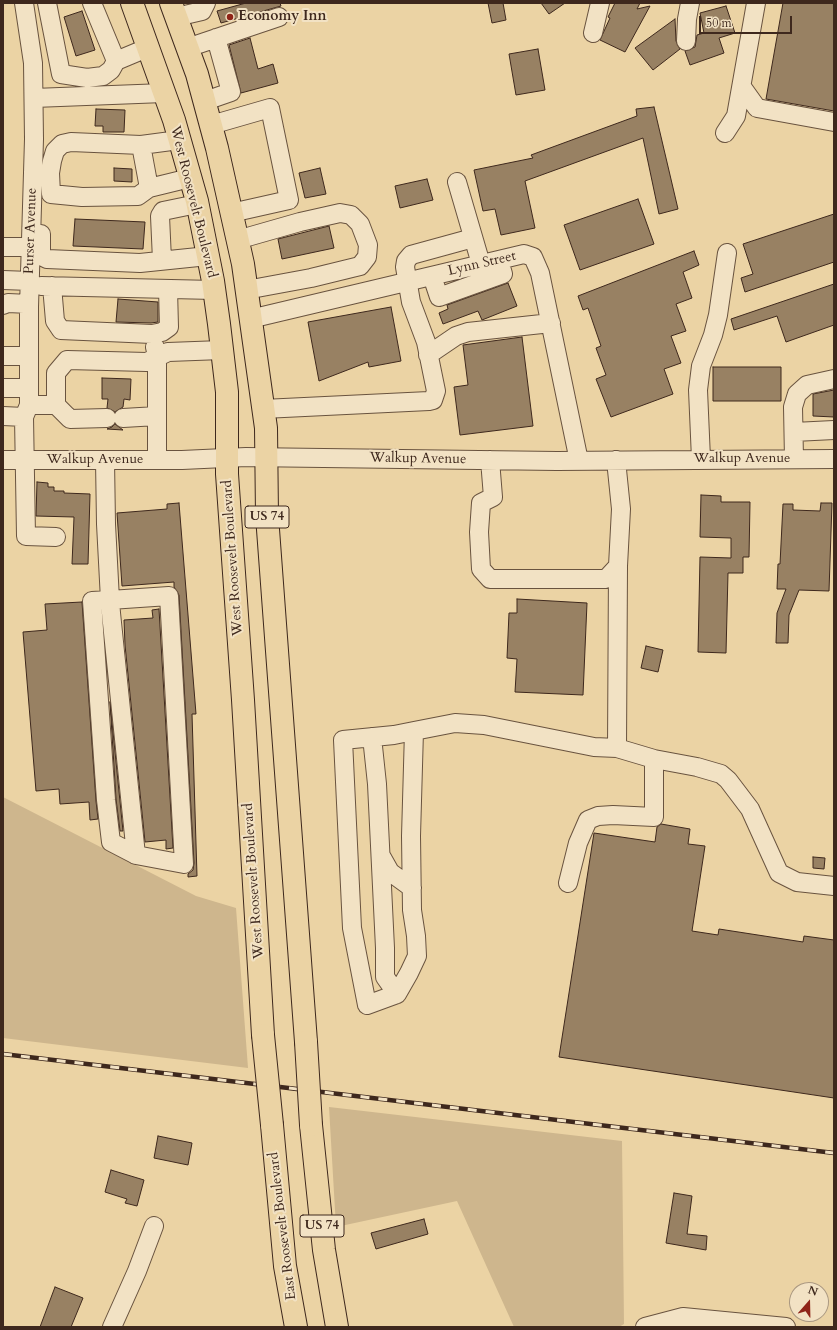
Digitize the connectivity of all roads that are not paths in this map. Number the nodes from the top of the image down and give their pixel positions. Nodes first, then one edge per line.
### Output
1 (24, 3) edge
2 (47, 3) edge
3 (92, 3) edge
4 (132, 3) edge
5 (206, 3) edge
6 (600, 3) edge
7 (690, 3) edge
8 (756, 3) edge
9 (173, 10) edge
10 (279, 17) dead end
11 (593, 33) dead end
12 (216, 38) junction
13 (686, 42) dead end
14 (147, 48) junction
15 (187, 48) junction
16 (116, 61) junction
17 (61, 74) junction
18 (33, 75) junction
19 (742, 86) junction
20 (164, 93) junction
21 (34, 98) junction
22 (205, 101) junction
23 (834, 122) edge
24 (211, 125) junction
25 (725, 133) dead end
26 (180, 140) junction
27 (141, 145) junction
28 (41, 172) junction
29 (190, 178) junction
30 (457, 182) dead end
31 (149, 188) junction
32 (32, 194) junction
33 (51, 194) junction
34 (197, 204) junction
35 (232, 213) junction
36 (474, 238) junction
37 (31, 239) junction
38 (238, 240) junction
39 (3, 247) edge
40 (727, 253) dead end
41 (208, 256) junction
42 (162, 260) junction
43 (498, 260) junction
44 (481, 264) junction
45 (432, 276) junction
46 (308, 279) junction
47 (3, 280) edge
48 (409, 281) junction
49 (52, 286) junction
50 (168, 289) junction
51 (29, 290) junction
52 (214, 290) junction
53 (246, 290) junction
54 (313, 304) junction
55 (3, 305) edge
56 (250, 319) junction
57 (545, 324) junction
58 (152, 334) junction
59 (222, 350) junction
60 (428, 355) junction
61 (3, 356) edge
62 (29, 356) junction
63 (157, 356) junction
64 (834, 379) edge
65 (3, 388) edge
66 (27, 403) junction
67 (56, 405) junction
68 (263, 409) junction
69 (3, 416) edge
70 (157, 416) junction
71 (834, 430) edge
72 (794, 432) junction
73 (266, 457) junction
74 (227, 458) junction
75 (701, 459) junction
76 (794, 459) junction
77 (834, 459) edge
78 (3, 460) edge
79 (24, 460) junction
80 (105, 460) junction
81 (157, 460) junction
82 (490, 460) junction
83 (616, 460) junction
84 (578, 461) junction
85 (56, 537) dead end
86 (618, 566) junction
87 (110, 600) junction
88 (414, 731) junction
89 (372, 737) junction
90 (617, 748) junction
91 (654, 759) junction
92 (136, 855) junction
93 (381, 856) junction
94 (568, 883) dead end
95 (834, 886) edge
96 (412, 888) junction
97 (398, 994) junction
98 (272, 1125) joint
99 (154, 1226) dead end
100 (112, 1327) edge
101 (296, 1327) edge
102 (337, 1327) edge
103 (645, 1327) edge
104 (786, 1327) edge

1 - 18 street, Purser Avenue
2 - 17 street
3 - 16 street
4 - 14 highway, West Roosevelt Boulevard / US 74
5 - 9 street
6 - 11 street
7 - 13 street
8 - 19 street
9 - 15 highway, US 74
10 - 12 street
12 - 15 street
12 - 22 street
14 - 16 street
14 - 20 highway, West Roosevelt Boulevard / US 74
15 - 22 highway, US 74
16 - 17 street
17 - 18 street
18 - 21 street, Purser Avenue
19 - 23 street
19 - 25 street
20 - 21 street
20 - 26 highway, West Roosevelt Boulevard / US 74
21 - 28 street, Purser Avenue
22 - 24 highway, US 74
24 - 35 highway, US 74
24 - 35 street
26 - 27 street
26 - 29 highway, West Roosevelt Boulevard / US 74
27 - 28 street
27 - 31 street
28 - 32 street, Purser Avenue
28 - 33 street
29 - 31 street
29 - 34 highway, West Roosevelt Boulevard / US 74
30 - 36 street
31 - 33 street
32 - 33 street
32 - 37 street, Purser Avenue
34 - 41 highway, West Roosevelt Boulevard / US 74
34 - 42 street
35 - 38 highway, US 74
36 - 44 street
36 - 48 street
37 - 39 street
37 - 42 street
37 - 51 street, Purser Avenue
38 - 46 street
38 - 53 highway, US 74
40 - 75 street
41 - 42 street
41 - 52 highway, West Roosevelt Boulevard / US 74
43 - 44 street, Lynn Street
43 - 45 street
43 - 57 street, Lynn Street
44 - 45 street, Lynn Street
45 - 48 street, Lynn Street
46 - 53 street
46 - 54 street
47 - 51 street
48 - 54 street, Lynn Street
48 - 60 street
49 - 50 street
49 - 51 street
49 - 58 street
50 - 52 street
50 - 58 street
51 - 55 street
51 - 62 street, Purser Avenue
52 - 59 highway, West Roosevelt Boulevard / US 74
53 - 56 highway, US 74
54 - 56 street, Lynn Street
56 - 68 highway, US 74
57 - 60 street
57 - 84 street, Lynn Street
58 - 63 street
59 - 63 street
59 - 74 highway, West Roosevelt Boulevard / US 74
60 - 68 street
61 - 62 street
62 - 66 street, Purser Avenue
63 - 67 street
63 - 70 street
64 - 72 street
65 - 66 street
66 - 67 street
66 - 69 street
66 - 79 street, Purser Avenue
67 - 70 street
68 - 73 highway, US 74
70 - 81 street
71 - 72 street
72 - 76 street
73 - 74 street, Walkup Avenue
73 - 82 street, Walkup Avenue
73 - 102 highway, US 74, bridge
74 - 81 street, Walkup Avenue
74 - 98 highway, West Roosevelt Boulevard / US 74, bridge
75 - 76 street, Walkup Avenue
75 - 83 street, Walkup Avenue
76 - 77 street, Walkup Avenue
78 - 79 street, Walkup Avenue
79 - 80 street, Walkup Avenue
79 - 85 street, Purser Avenue
80 - 81 street, Walkup Avenue
80 - 87 street
82 - 84 street, Walkup Avenue
82 - 86 street
83 - 84 street, Walkup Avenue
83 - 86 street
86 - 90 street
87 - 92 street
87 - 92 street
87 - 92 street
88 - 89 street
88 - 90 street
88 - 96 street
89 - 93 street
89 - 97 street
90 - 91 street
91 - 94 street
91 - 95 street
93 - 96 street
93 - 97 street
96 - 97 street
98 - 101 highway, East Roosevelt Boulevard / US 74
99 - 100 street
103 - 104 street

